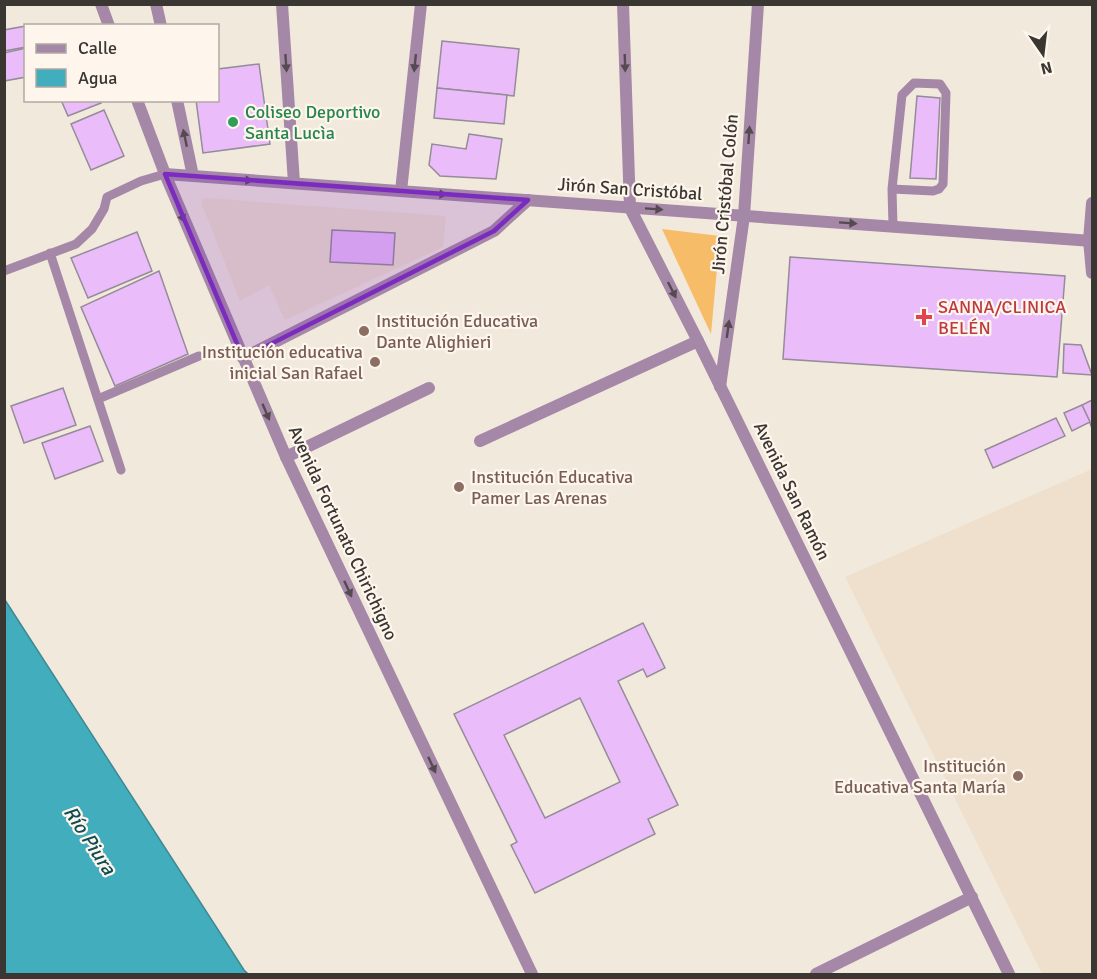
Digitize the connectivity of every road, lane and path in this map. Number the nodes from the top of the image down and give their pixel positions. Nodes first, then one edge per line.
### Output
1 (101, 4) edge
2 (156, 4) edge
3 (282, 4) edge
4 (421, 4) edge
5 (623, 4) edge
6 (758, 4) edge
7 (108, 24) edge
8 (160, 24) edge
9 (138, 102) edge
10 (177, 102) edge
11 (165, 174) junction
12 (193, 176) junction
13 (294, 183) junction
14 (892, 189) junction
15 (402, 191) junction
16 (528, 200) junction
17 (1092, 203) edge
18 (630, 207) junction
19 (744, 216) junction
20 (893, 226) junction
21 (1091, 240) edge
22 (50, 253) junction
23 (4, 271) edge
24 (1092, 273) edge
25 (698, 341) junction
26 (199, 356) dead end
27 (243, 357) junction
28 (720, 387) junction
29 (429, 388) dead end
30 (98, 399) junction
31 (480, 441) dead end
32 (286, 457) junction
33 (121, 470) dead end
34 (972, 897) junction
35 (532, 975) edge
36 (816, 975) edge
37 (1009, 975) edge

1 - 7 street
2 - 8 street
3 -> 13 street
4 -> 15 street
5 -> 18 street, Avenida San Ramón
19 -> 6 street, Jirón Cristóbal Colón
9 - 11 street, Avenida Fortunato Chirichigno
12 -> 10 street
11 - 12 street, Jirón San Cristóbal
11 - 22 lane
11 -> 27 street, Avenida Fortunato Chirichigno
12 -> 13 street, Jirón San Cristóbal
13 - 15 street, Jirón San Cristóbal
14 - 14 lane
14 - 20 lane
15 -> 16 street, Jirón San Cristóbal
16 - 18 street, Jirón San Cristóbal
16 - 27 street
17 - 21 street
18 -> 19 street, Jirón San Cristóbal
18 -> 25 street, Avenida San Ramón
19 -> 20 street, Jirón San Cristóbal
28 -> 19 street, Jirón Cristóbal Colón
20 - 21 street, Jirón San Cristóbal
21 - 24 street
22 - 23 lane
22 - 30 lane
25 - 28 street, Avenida San Ramón
25 - 31 street
26 - 30 lane
27 -> 32 street, Avenida Fortunato Chirichigno
28 - 34 street, Avenida San Ramón
29 - 32 street
30 - 33 lane
32 -> 35 street, Avenida Fortunato Chirichigno
34 - 36 street
34 - 37 street, Avenida San Ramón

